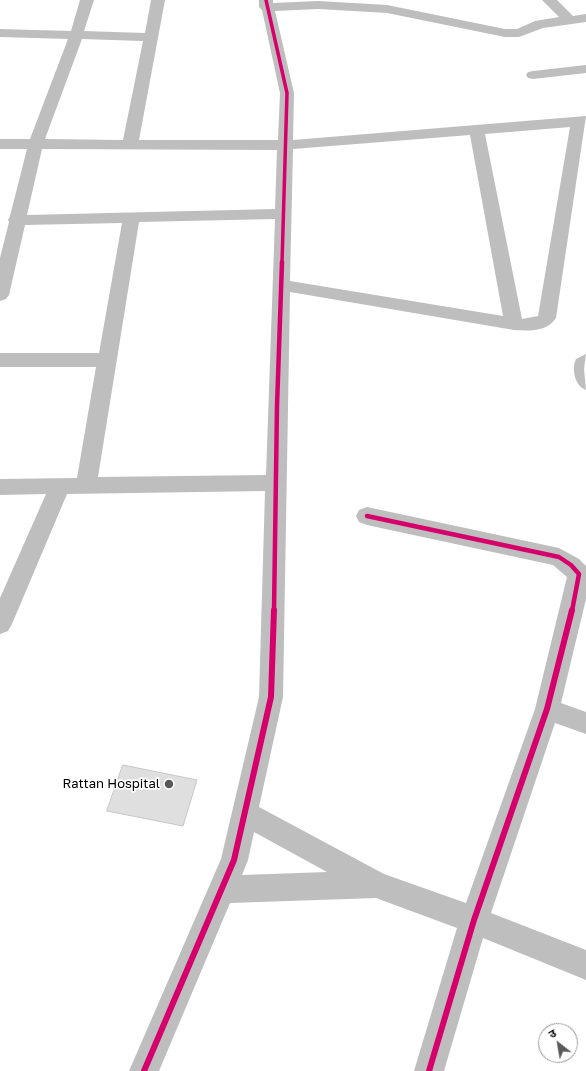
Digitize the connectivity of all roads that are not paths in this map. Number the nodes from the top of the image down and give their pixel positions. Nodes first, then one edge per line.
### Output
1 (87, 0) edge
2 (158, 0) edge
3 (549, 0) edge
4 (266, 3) edge
5 (319, 3) edge
6 (586, 18) edge
7 (570, 20) junction
8 (0, 35) edge
9 (76, 36) junction
10 (150, 37) junction
11 (586, 69) edge
12 (533, 75) dead end
13 (583, 121) edge
14 (477, 130) junction
15 (36, 143) junction
16 (0, 144) edge
17 (130, 145) junction
18 (285, 145) junction
19 (283, 214) junction
20 (131, 216) junction
21 (16, 220) junction
22 (281, 285) junction
23 (0, 295) edge
24 (514, 324) junction
25 (586, 358) edge
26 (0, 360) edge
27 (107, 360) junction
28 (586, 386) edge
29 (276, 483) junction
30 (60, 486) junction
31 (86, 486) junction
32 (0, 487) edge
33 (367, 516) dead end
34 (0, 624) edge
35 (547, 709) junction
36 (586, 722) edge
37 (244, 813) junction
38 (376, 885) junction
39 (222, 888) junction
40 (474, 920) junction
41 (586, 965) edge
42 (144, 1071) edge
43 (429, 1071) edge

1 - 9 street
2 - 10 street
3 - 7 street
4 - 5 street
4 - 18 street
5 - 7 street
6 - 7 street
8 - 9 street
9 - 10 street
9 - 15 street
10 - 17 street
11 - 12 street
13 - 14 street
13 - 24 street
14 - 18 street
14 - 24 street
15 - 16 street
15 - 17 street
15 - 21 street
17 - 18 street
18 - 19 street
19 - 20 street
19 - 22 street
20 - 21 street
20 - 27 street
21 - 23 street
22 - 24 street
22 - 29 street
25 - 28 lane
26 - 27 street
27 - 31 street
29 - 31 street
29 - 37 street
30 - 31 street
30 - 32 street
30 - 34 street
33 - 35 street
35 - 36 street
35 - 40 street
37 - 38 street
37 - 39 street
38 - 39 street
38 - 40 street
39 - 42 street
40 - 41 street
40 - 43 street

